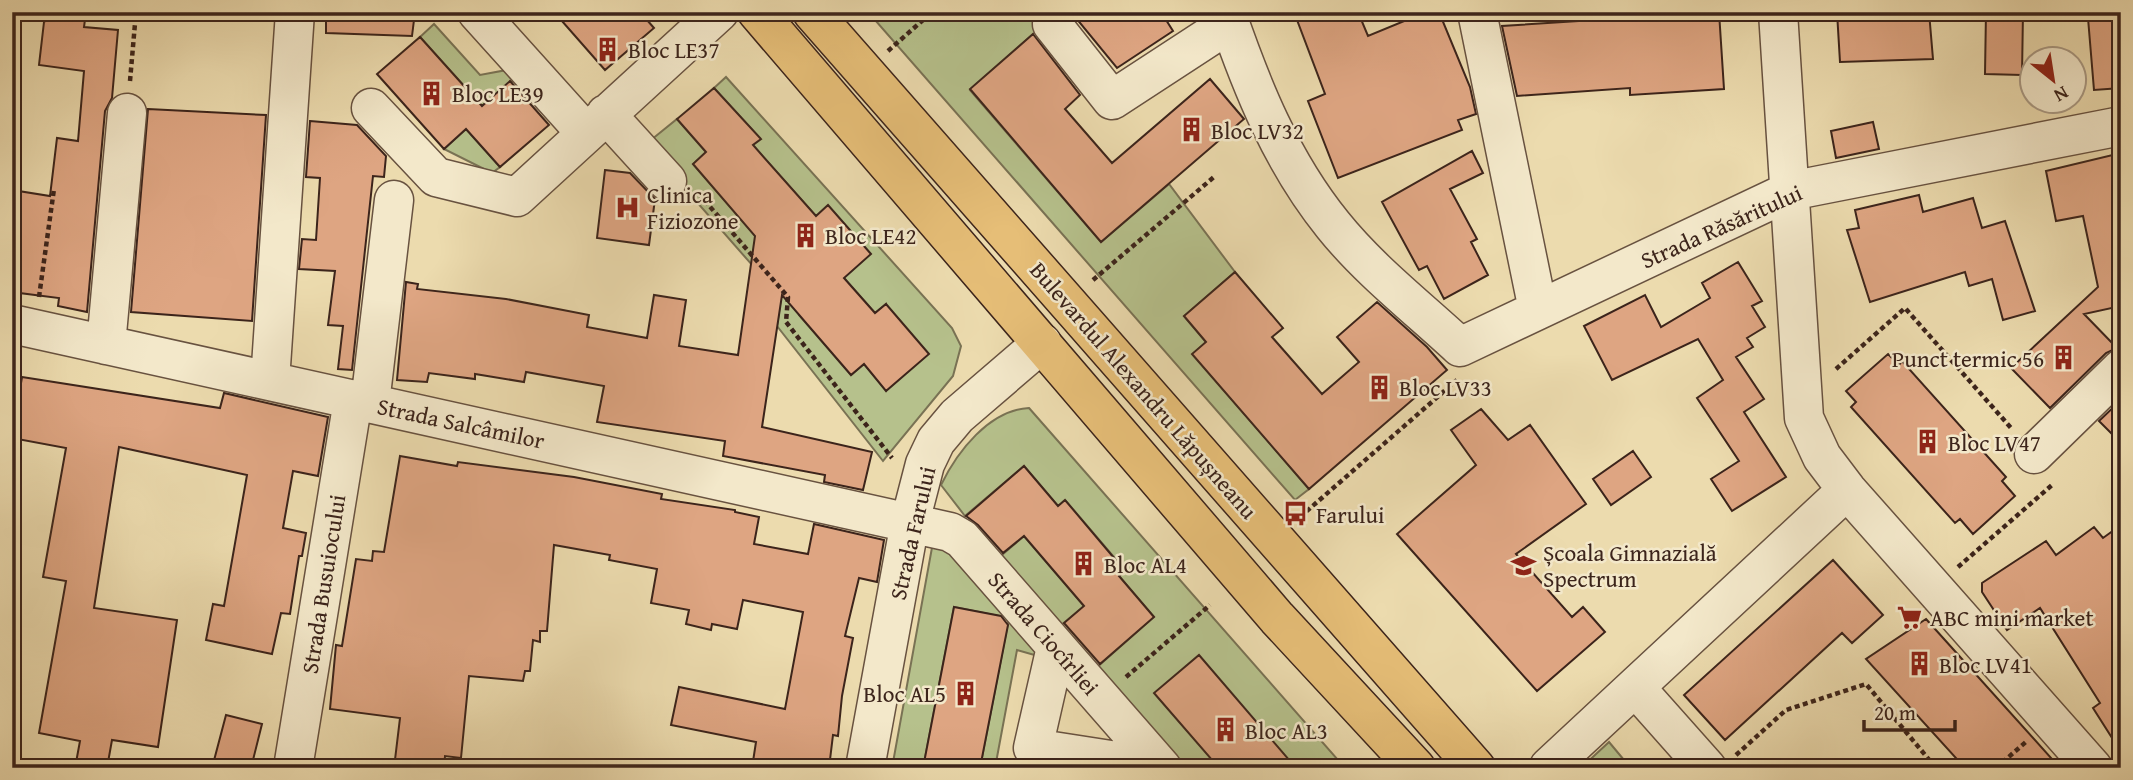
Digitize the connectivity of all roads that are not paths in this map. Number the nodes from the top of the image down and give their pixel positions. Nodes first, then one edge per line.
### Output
1 (295, 12) edge
2 (477, 12) edge
3 (719, 12) edge
4 (757, 12) edge
5 (812, 12) edge
6 (1477, 12) edge
7 (1778, 12) edge
8 (1228, 18) edge
9 (1052, 24) dead end
10 (371, 108) dead end
11 (127, 113) road end
12 (596, 123) junction
13 (2121, 126) edge
14 (679, 182) road end
15 (1790, 191) junction
16 (394, 200) dead end
17 (1538, 310) junction
18 (23, 327) edge
19 (1042, 343) junction
20 (106, 345) junction
21 (2121, 369) edge
22 (270, 381) junction
23 (362, 402) junction
24 (2034, 454) road end
25 (1847, 490) junction
26 (911, 522) junction
27 (1056, 647) junction
28 (1636, 687) junction
29 (1719, 764) edge
30 (2121, 765) edge
31 (293, 768) edge
32 (865, 768) edge
33 (1162, 768) edge
34 (1416, 768) edge
35 (1476, 768) edge
36 (1549, 768) edge
37 (2093, 768) edge
38 (2116, 768) edge

1 - 22 street
2 - 12 street
3 - 12 street
4 - 19 main road, Bulevardul Alexandru Lăpușneanu
5 - 35 main road, Bulevardul Alexandru Lăpușneanu
6 - 17 street
7 - 15 street
8 - 9 street
8 - 17 street, Strada Răsăritului
10 - 12 street
11 - 20 street
12 - 14 street
13 - 15 street, Strada Răsăritului
15 - 17 street, Strada Răsăritului
15 - 25 street
16 - 23 street, Strada Busuiocului
18 - 20 street, Strada Salcâmilor
19 - 26 street, Strada Farului
19 - 34 main road, Bulevardul Alexandru Lăpușneanu
20 - 22 street, Strada Salcâmilor
21 - 24 street
22 - 23 street, Strada Salcâmilor
23 - 26 street, Strada Salcâmilor
23 - 31 street, Strada Busuiocului
25 - 28 street
25 - 37 street
26 - 27 street, Strada Ciocîrliei
26 - 32 street, Strada Farului
27 - 33 street, Strada Ciocîrliei
27 - 33 street
28 - 29 street
28 - 36 street
30 - 38 street

